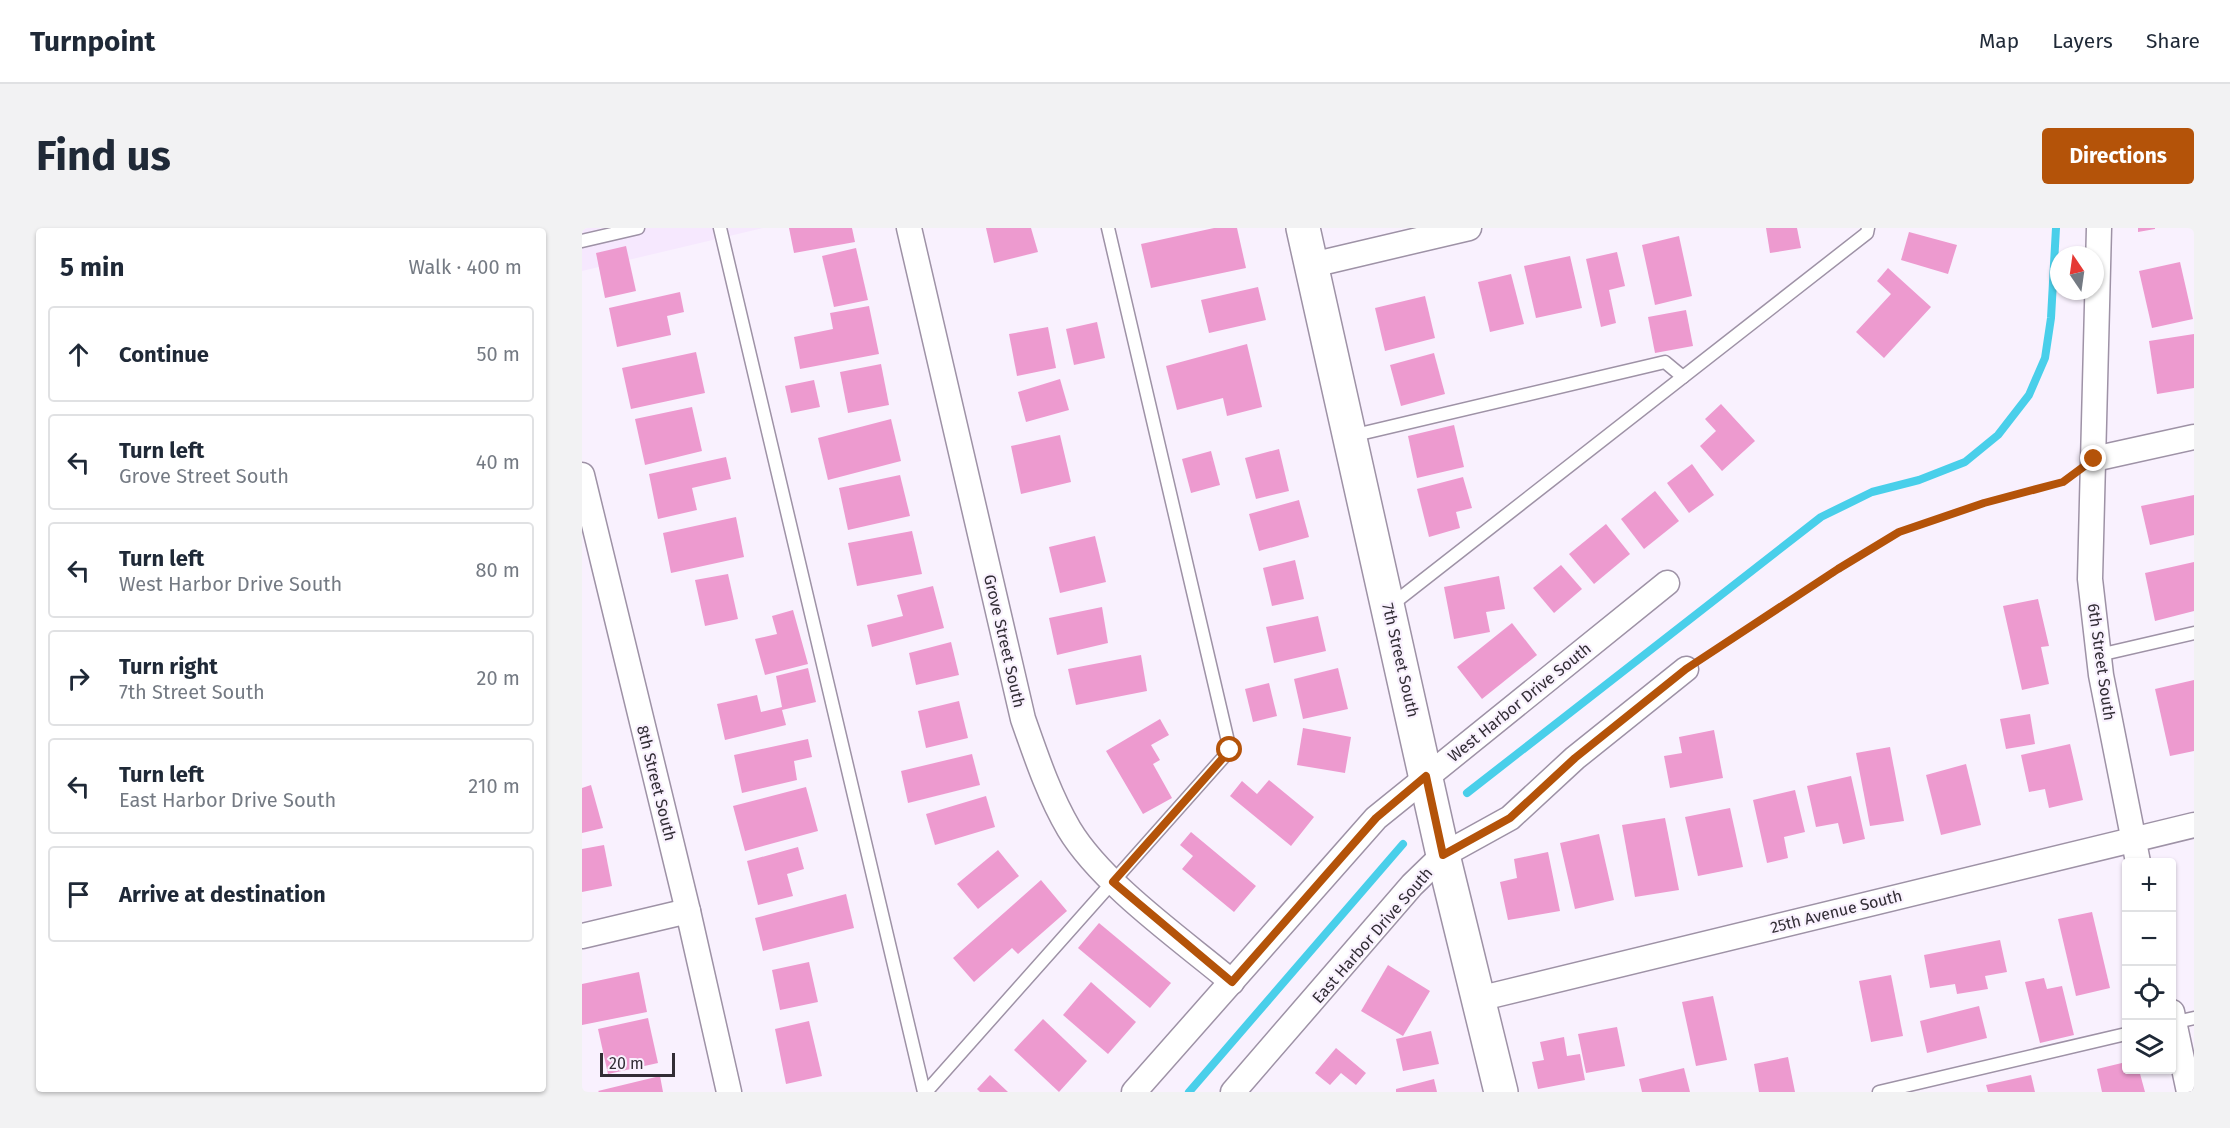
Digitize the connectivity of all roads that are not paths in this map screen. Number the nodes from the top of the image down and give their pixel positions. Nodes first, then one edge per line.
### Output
1 (638, 228) edge
2 (720, 228) edge
3 (909, 228) edge
4 (1108, 228) edge
5 (1303, 228) edge
6 (1469, 228) edge
7 (1868, 228) edge
8 (2099, 228) edge
9 (582, 241) edge
10 (1312, 265) junction
11 (1683, 377) junction
12 (1350, 436) junction
13 (2194, 437) edge
14 (2094, 459) junction
15 (582, 475) edge
16 (1667, 583) dead end
17 (1389, 606) junction
18 (2194, 633) edge
19 (2099, 655) junction
20 (1686, 669) road end
21 (1426, 776) junction
22 (2194, 825) edge
23 (2132, 839) junction
24 (1443, 855) junction
25 (2137, 858) edge
26 (1113, 882) junction
27 (688, 910) junction
28 (582, 936) edge
29 (1232, 982) junction
30 (1478, 999) junction
31 (2178, 1019) edge
32 (2122, 1035) edge
33 (729, 1092) edge
34 (925, 1092) edge
35 (1134, 1092) edge
36 (1233, 1092) edge
37 (1501, 1092) edge
38 (1879, 1092) edge
39 (2189, 1092) edge

1 - 9 lane
2 - 34 lane
3 - 26 street, Grove Street South
4 - 26 lane
5 - 10 street, 7th Street South
6 - 10 street
7 - 11 lane
8 - 14 street
10 - 12 street, 7th Street South
11 - 12 lane
11 - 17 lane
12 - 17 street, 7th Street South
13 - 14 street
14 - 19 street, 6th Street South
15 - 27 street, 8th Street South
16 - 21 street, West Harbor Drive South
17 - 21 street, 7th Street South
18 - 19 lane
19 - 23 street, 6th Street South
20 - 24 street, East Harbor Drive South
21 - 24 street, 7th Street South
21 - 29 street, West Harbor Drive South
22 - 23 street, 25th Avenue South
23 - 25 street, 6th Street South
23 - 30 street, 25th Avenue South
24 - 30 street, 7th Street South
24 - 36 street, East Harbor Drive South
26 - 29 street, Grove Street South
26 - 34 lane
27 - 28 street
27 - 33 street, 8th Street South
29 - 35 street, West Harbor Drive South
30 - 37 street, 7th Street South
31 - 39 street
32 - 38 lane

